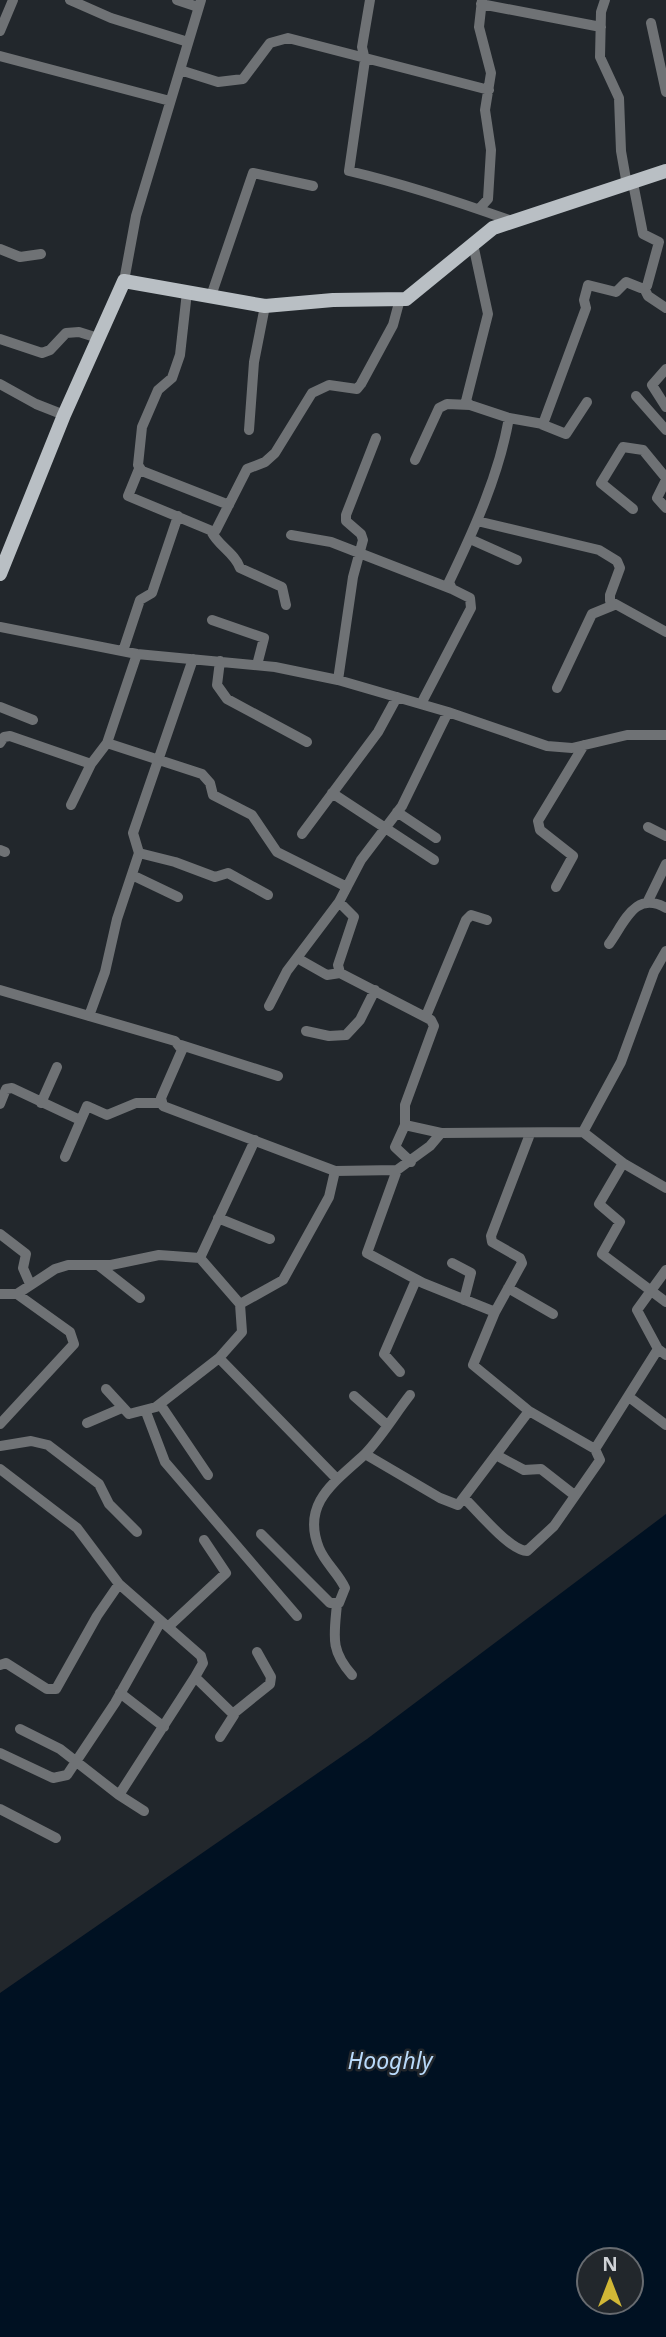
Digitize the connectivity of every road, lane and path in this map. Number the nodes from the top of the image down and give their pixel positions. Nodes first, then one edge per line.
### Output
1 (13, 0) edge
2 (70, 0) edge
3 (177, 0) edge
4 (370, 0) edge
5 (605, 0) edge
6 (481, 2) edge
7 (200, 4) edge
8 (651, 23) dead end
9 (601, 27) junction
10 (0, 31) edge
11 (188, 42) junction
12 (0, 56) edge
13 (365, 60) junction
14 (180, 70) junction
15 (489, 90) junction
16 (666, 92) edge
17 (170, 102) junction
18 (666, 172) edge
19 (630, 184) junction
20 (313, 186) dead end
21 (479, 209) junction
22 (509, 220) junction
23 (473, 244) junction
24 (0, 249) edge
25 (41, 254) dead end
26 (124, 281) junction
27 (644, 288) junction
28 (187, 292) junction
29 (211, 296) junction
30 (400, 299) junction
31 (265, 306) junction
32 (666, 308) edge
33 (98, 338) junction
34 (0, 339) edge
35 (666, 369) edge
36 (0, 384) edge
37 (636, 396) dead end
38 (587, 402) dead end
39 (470, 405) junction
40 (666, 407) edge
41 (64, 415) junction
42 (509, 418) junction
43 (541, 424) junction
44 (249, 430) dead end
45 (666, 430) edge
46 (376, 438) dead end
47 (415, 460) dead end
48 (139, 469) junction
49 (666, 479) edge
50 (229, 505) junction
51 (666, 508) edge
52 (633, 509) dead end
53 (178, 516) junction
54 (477, 521) junction
55 (211, 530) junction
56 (291, 535) dead end
57 (470, 539) junction
58 (359, 553) junction
59 (517, 560) dead end
60 (0, 574) edge
61 (452, 589) junction
62 (286, 605) dead end
63 (614, 606) junction
64 (212, 620) dead end
65 (0, 627) edge
66 (666, 632) edge
67 (123, 651) junction
68 (136, 654) junction
69 (193, 659) junction
70 (220, 662) junction
71 (257, 665) junction
72 (338, 680) junction
73 (557, 688) dead end
74 (397, 697) junction
75 (421, 704) junction
76 (0, 707) edge
77 (448, 712) junction
78 (33, 720) dead end
79 (664, 738) edge
80 (307, 742) dead end
81 (0, 743) edge
82 (107, 743) junction
83 (584, 745) junction
84 (157, 761) junction
85 (91, 764) junction
86 (332, 793) junction
87 (71, 805) dead end
88 (397, 812) junction
89 (648, 827) dead end
90 (385, 829) junction
91 (302, 834) dead end
92 (666, 836) edge
93 (436, 838) dead end
94 (139, 853) junction
95 (434, 860) dead end
96 (666, 864) edge
97 (132, 875) junction
98 (347, 887) junction
99 (556, 887) dead end
100 (268, 895) dead end
101 (178, 897) dead end
102 (648, 901) junction
103 (339, 902) junction
104 (666, 908) edge
105 (487, 920) dead end
106 (609, 944) dead end
107 (666, 951) edge
108 (297, 958) junction
109 (340, 973) junction
110 (0, 990) edge
111 (375, 990) junction
112 (269, 1006) dead end
113 (89, 1016) junction
114 (426, 1016) junction
115 (306, 1031) dead end
116 (181, 1045) junction
117 (57, 1067) dead end
118 (278, 1076) dead end
119 (41, 1103) junction
120 (161, 1103) junction
121 (0, 1104) edge
122 (80, 1120) junction
123 (405, 1125) junction
124 (583, 1132) junction
125 (441, 1133) junction
126 (530, 1134) junction
127 (255, 1140) junction
128 (65, 1157) dead end
129 (411, 1162) junction
130 (623, 1163) junction
131 (335, 1171) junction
132 (397, 1171) junction
133 (666, 1188) edge
134 (218, 1218) junction
135 (0, 1234) edge
136 (270, 1239) dead end
137 (200, 1258) junction
138 (452, 1263) dead end
139 (98, 1265) junction
140 (666, 1270) edge
141 (416, 1279) junction
142 (30, 1284) junction
143 (508, 1288) junction
144 (651, 1289) junction
145 (0, 1294) edge
146 (17, 1294) junction
147 (140, 1298) dead end
148 (464, 1300) junction
149 (666, 1302) edge
150 (240, 1304) junction
151 (495, 1312) junction
152 (553, 1314) dead end
153 (662, 1352) edge
154 (219, 1358) junction
155 (400, 1372) dead end
156 (106, 1390) dead end
157 (410, 1395) dead end
158 (354, 1396) dead end
159 (629, 1397) junction
160 (160, 1405) junction
161 (122, 1408) junction
162 (529, 1411) junction
163 (146, 1412) junction
164 (87, 1423) dead end
165 (0, 1424) edge
166 (387, 1425) junction
167 (666, 1425) edge
168 (0, 1446) edge
169 (596, 1449) junction
170 (365, 1454) junction
171 (496, 1455) junction
172 (0, 1469) edge
173 (208, 1475) dead end
174 (336, 1478) junction
175 (573, 1494) junction
176 (464, 1499) junction
177 (137, 1532) dead end
178 (261, 1534) dead end
179 (204, 1540) dead end
180 (119, 1584) junction
181 (337, 1604) junction
182 (297, 1616) dead end
183 (164, 1624) junction
184 (257, 1652) dead end
185 (0, 1665) edge
186 (352, 1675) dead end
187 (195, 1677) junction
188 (120, 1693) junction
189 (234, 1713) junction
190 (164, 1727) junction
191 (20, 1729) dead end
192 (220, 1738) dead end
193 (0, 1753) edge
194 (78, 1763) junction
195 (119, 1795) junction
196 (0, 1809) edge
197 (144, 1811) dead end
198 (56, 1838) dead end

1 - 10 street
2 - 11 street
3 - 7 street
4 - 13 street
5 - 9 street
6 - 9 street
6 - 15 street
7 - 11 street
8 - 16 street
9 - 19 street
11 - 14 street
12 - 17 street
13 - 14 street
13 - 15 street
13 - 21 street
14 - 17 street
15 - 21 street
17 - 26 street
18 - 19 main road
19 - 22 main road
19 - 27 street
20 - 29 street
21 - 22 street
22 - 23 main road
23 - 30 main road
23 - 39 street
24 - 25 street
26 - 28 main road
26 - 33 main road
27 - 32 street
27 - 43 street
28 - 29 main road
28 - 48 street
29 - 31 main road
30 - 31 main road
30 - 50 street
31 - 44 street
33 - 34 street
33 - 41 main road
35 - 40 street
36 - 41 street
37 - 45 street
38 - 43 street
39 - 42 street
39 - 47 street
41 - 60 main road
42 - 43 street
42 - 54 street
46 - 58 street
48 - 50 street
48 - 53 street
49 - 51 street
49 - 52 street
50 - 55 street
53 - 55 street
53 - 67 street
54 - 57 street
54 - 63 street
55 - 62 street
56 - 58 street
57 - 59 street
57 - 61 street
58 - 61 street
58 - 72 street
61 - 75 street
63 - 66 street
63 - 73 street
64 - 71 street
65 - 67 street
67 - 68 street
68 - 69 street
68 - 82 street
69 - 70 street
69 - 84 street
70 - 71 street
70 - 80 street
71 - 72 street
72 - 74 street
74 - 75 street
74 - 86 street
75 - 77 street
76 - 78 street
77 - 83 street
77 - 88 street
79 - 83 street
81 - 85 street
82 - 84 street
82 - 85 street
83 - 99 street
84 - 94 street
84 - 98 street
85 - 87 street
86 - 90 street
86 - 91 street
88 - 90 street
88 - 93 street
89 - 92 street
90 - 95 street
90 - 98 street
94 - 97 street
94 - 100 street
96 - 102 street
97 - 101 street
97 - 113 street
98 - 103 street
102 - 104 street
102 - 106 street
103 - 108 street
103 - 109 street
105 - 114 street
107 - 124 street
108 - 109 street
108 - 112 street
109 - 111 street
110 - 113 street
111 - 114 street
111 - 115 street
113 - 116 street
114 - 123 street
116 - 118 street
116 - 120 street
117 - 119 street
119 - 121 street
119 - 122 street
120 - 122 street
120 - 127 street
122 - 128 street
123 - 125 street
123 - 129 street
124 - 126 street
124 - 130 street
125 - 126 street
125 - 129 street
126 - 143 street
127 - 131 street
127 - 134 street
129 - 132 street
130 - 133 street
130 - 144 street
131 - 132 street
131 - 150 street
132 - 141 street
134 - 136 street
134 - 137 street
135 - 142 street
137 - 139 street
137 - 150 street
138 - 148 street
139 - 142 street
139 - 147 street
140 - 144 street
141 - 148 street
141 - 155 street
142 - 146 street
143 - 151 street
143 - 152 street
144 - 149 street
144 - 153 street
145 - 146 street
146 - 165 street
148 - 151 street
150 - 154 street
151 - 162 street
153 - 159 street
154 - 160 street
154 - 174 street
156 - 161 street
157 - 166 street
158 - 166 street
159 - 167 street
159 - 169 street
160 - 163 street
160 - 173 street
161 - 163 street
161 - 164 street
162 - 169 street
162 - 171 street
163 - 182 street
166 - 170 street
168 - 177 street
169 - 175 street
170 - 174 street
170 - 176 street
171 - 175 street
171 - 176 street
172 - 180 street
174 - 181 street
175 - 176 street
178 - 181 street
179 - 183 street
180 - 183 street
180 - 185 street
181 - 186 street
183 - 187 street
183 - 188 street
184 - 189 street
187 - 189 street
187 - 190 street
188 - 190 street
188 - 194 street
189 - 192 street
190 - 195 street
191 - 194 street
193 - 194 street
194 - 195 street
195 - 197 street
196 - 198 street

